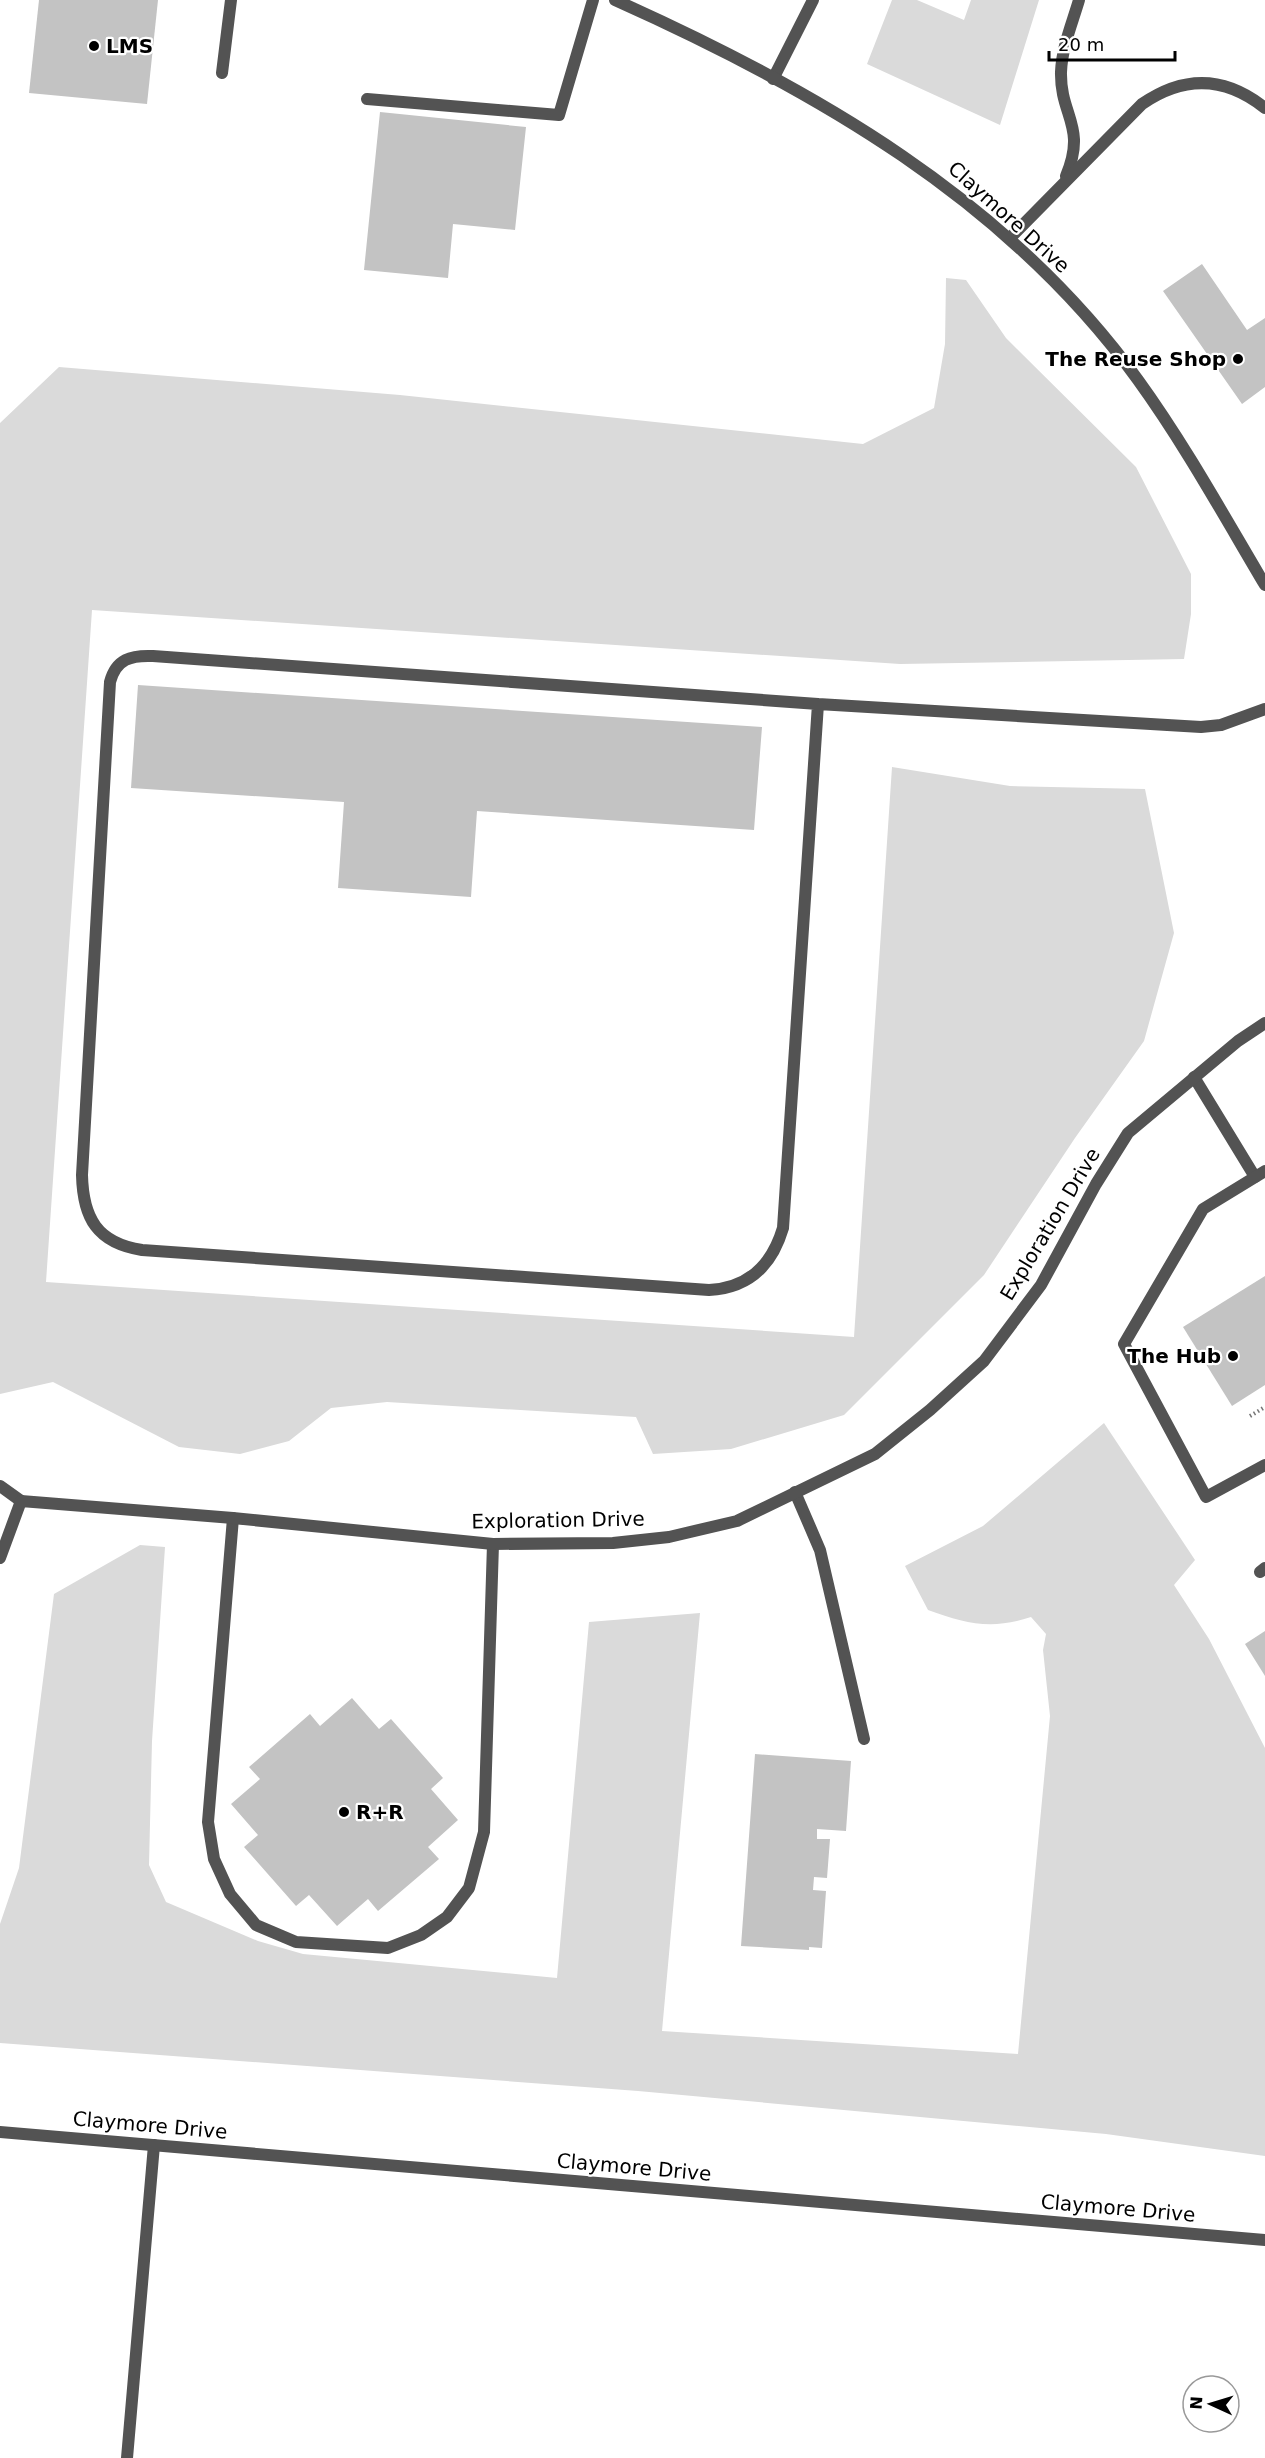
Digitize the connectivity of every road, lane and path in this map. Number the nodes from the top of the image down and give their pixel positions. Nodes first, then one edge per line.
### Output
1 (231, 0) edge
2 (593, 0) edge
3 (615, 0) edge
4 (813, 0) edge
5 (1079, 0) edge
6 (222, 73) dead end
7 (773, 79) junction
8 (367, 99) dead end
9 (1265, 108) edge
10 (1063, 183) junction
11 (1010, 238) junction
12 (1265, 585) edge
13 (818, 704) junction
14 (1265, 709) edge
15 (1265, 1023) edge
16 (1194, 1077) junction
17 (1260, 1174) edge
18 (1265, 1407) edge
19 (1250, 1416) dead end
20 (1265, 1465) edge
21 (0, 1486) edge
22 (795, 1492) junction
23 (21, 1501) junction
24 (233, 1518) junction
25 (494, 1544) junction
26 (0, 1558) edge
27 (864, 1739) dead end
28 (0, 2132) edge
29 (154, 2145) junction
30 (1265, 2240) edge
31 (127, 2458) edge

1 - 6 street
2 - 8 street
3 - 7 street, Claymore Drive
4 - 7 street
5 - 10 street
7 - 11 street, Claymore Drive
9 - 10 street
10 - 11 street
11 - 12 street, Claymore Drive
13 - 13 street
13 - 14 street
15 - 16 street, Exploration Drive
16 - 17 street
16 - 22 street, Exploration Drive
17 - 20 street
18 - 19 path
21 - 23 street
22 - 25 street, Exploration Drive
22 - 27 street
23 - 24 street, Exploration Drive
23 - 26 street
24 - 25 street, Exploration Drive
24 - 25 street
28 - 29 street, Claymore Drive
29 - 30 street, Claymore Drive
29 - 31 street

